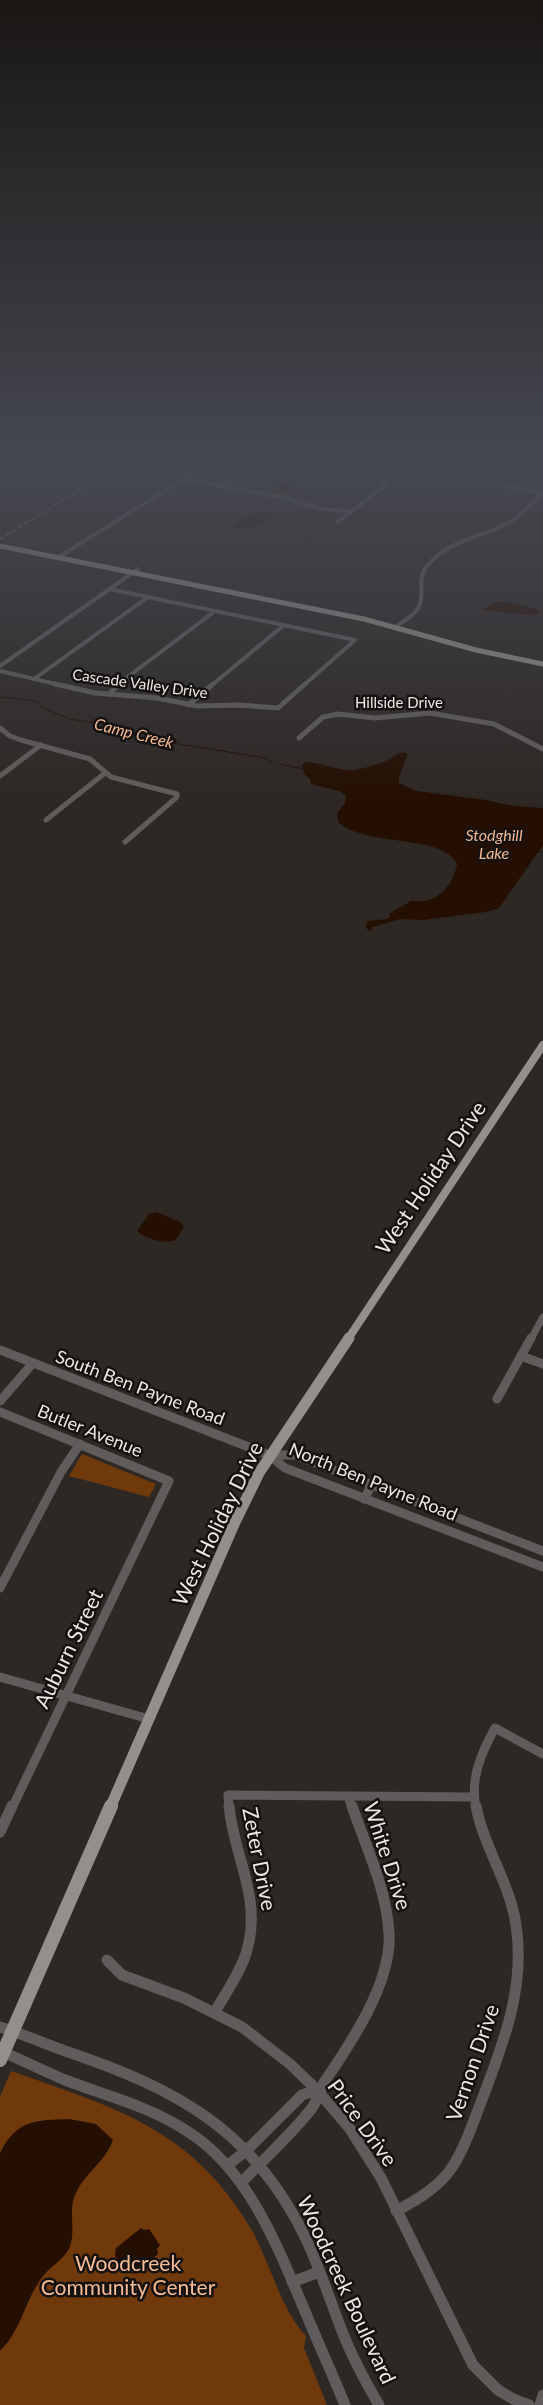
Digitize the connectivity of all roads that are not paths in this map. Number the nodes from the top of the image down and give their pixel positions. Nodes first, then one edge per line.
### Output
1 (136, 571) edge
2 (137, 571) edge
3 (423, 571) edge
4 (109, 589) junction
5 (148, 597) junction
6 (215, 611) junction
7 (284, 625) junction
8 (394, 625) junction
9 (543, 660) edge
10 (543, 664) edge
11 (0, 666) edge
12 (0, 671) edge
13 (34, 679) junction
14 (109, 694) junction
15 (188, 704) junction
16 (0, 728) edge
17 (299, 738) dead end
18 (41, 745) junction
19 (543, 749) edge
20 (105, 773) junction
21 (0, 776) edge
22 (46, 820) dead end
23 (125, 842) dead end
24 (543, 1044) edge
25 (543, 1317) edge
26 (0, 1350) edge
27 (522, 1356) junction
28 (33, 1363) junction
29 (543, 1364) edge
30 (498, 1399) dead end
31 (0, 1401) edge
32 (0, 1412) edge
33 (80, 1444) junction
34 (269, 1455) junction
35 (168, 1480) joint
36 (372, 1485) junction
37 (364, 1498) junction
38 (543, 1552) edge
39 (542, 1564) edge
40 (0, 1588) edge
41 (0, 1677) edge
42 (66, 1696) junction
43 (149, 1719) junction
44 (543, 1754) edge
45 (348, 1796) junction
46 (474, 1797) junction
47 (0, 1832) edge
48 (107, 1960) dead end
49 (215, 2012) junction
50 (0, 2027) edge
51 (13, 2031) junction
52 (1, 2054) edge
53 (317, 2090) junction
54 (247, 2150) junction
55 (259, 2164) junction
56 (228, 2165) junction
57 (241, 2184) junction
58 (396, 2211) junction
59 (319, 2272) junction
60 (292, 2282) junction
61 (543, 2395) edge
62 (345, 2405) edge
63 (379, 2405) edge
64 (529, 2405) edge
65 (540, 2405) edge

1 - 4 street
2 - 8 main road
3 - 8 street
4 - 5 street
4 - 11 street
5 - 6 street
5 - 13 street
6 - 7 street
6 - 14 street
7 - 15 street
7 - 15 street, Cascade Valley Drive
8 - 9 main road
8 - 10 main road
12 - 13 street, Cascade Valley Drive
13 - 14 street, Cascade Valley Drive
14 - 15 street, Cascade Valley Drive
16 - 18 street
17 - 19 street, Hillside Drive
18 - 20 street
18 - 21 street
20 - 22 street
20 - 23 street
24 - 34 main road, West Holiday Drive
25 - 27 street
26 - 28 street, South Ben Payne Road
27 - 29 street
27 - 30 street
28 - 31 street
28 - 34 street, South Ben Payne Road
32 - 33 street, Butler Avenue
33 - 35 street, Butler Avenue
33 - 40 street
34 - 36 street, North Ben Payne Road
34 - 37 street, North Ben Payne Road
34 - 43 main road, West Holiday Drive
35 - 42 street, Auburn Street
36 - 37 street
36 - 38 street, North Ben Payne Road
37 - 39 street, North Ben Payne Road
41 - 42 street
42 - 43 street
42 - 47 street, Auburn Street
43 - 51 main road, West Holiday Drive
44 - 46 street, Vernon Drive
45 - 46 street
45 - 49 street, Zeter Drive
45 - 53 street, White Drive
46 - 58 street, Vernon Drive
48 - 49 street, Price Drive
49 - 53 street, Price Drive
50 - 51 street, Woodcreek Boulevard
51 - 52 main road, West Holiday Drive
51 - 54 street, Woodcreek Boulevard
52 - 56 street
53 - 54 street, White Drive
53 - 55 street, White Drive
53 - 58 street, Price Drive
54 - 55 street, Woodcreek Boulevard
54 - 56 street, White Drive
55 - 57 street, White Drive
55 - 59 street, Woodcreek Boulevard
56 - 57 street
57 - 60 street
58 - 64 street, Price Drive
59 - 60 street
59 - 63 street, Woodcreek Boulevard
60 - 62 street
61 - 65 street

